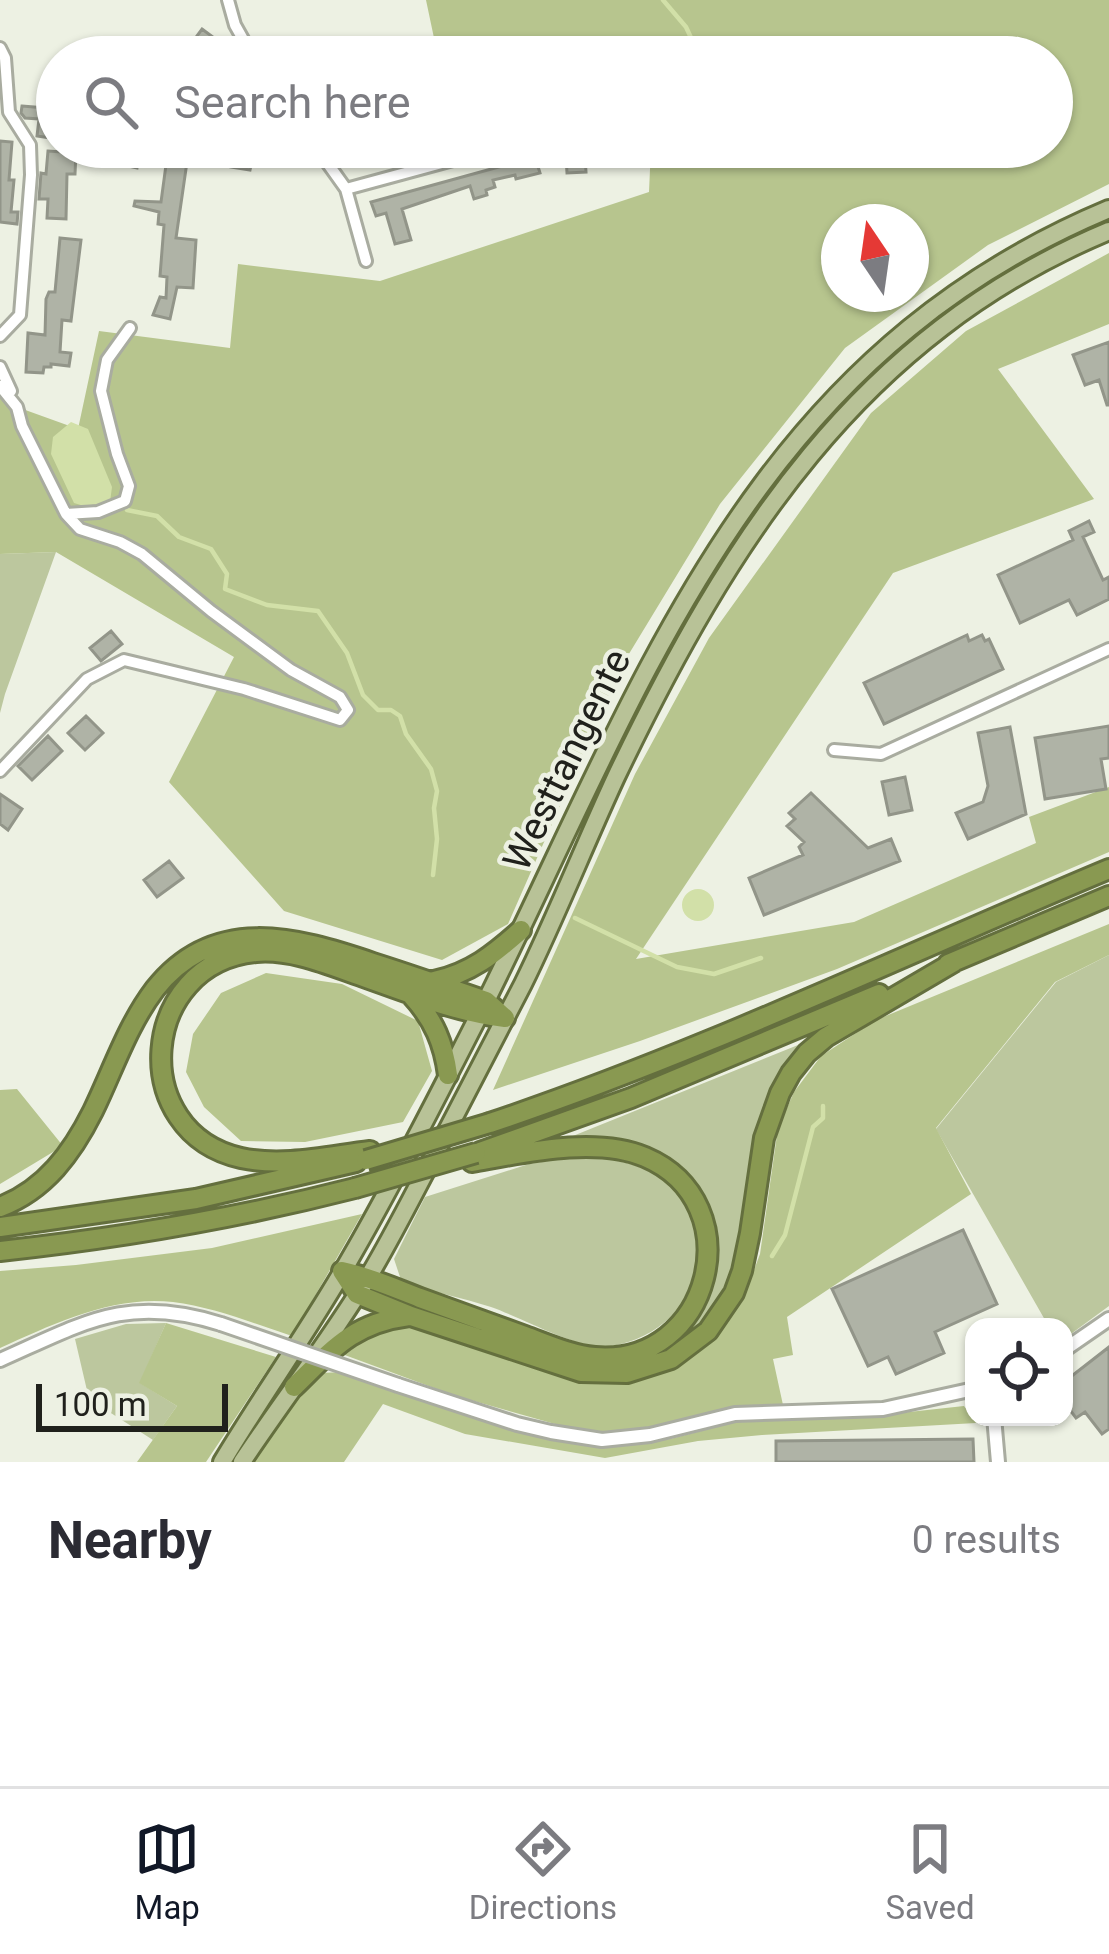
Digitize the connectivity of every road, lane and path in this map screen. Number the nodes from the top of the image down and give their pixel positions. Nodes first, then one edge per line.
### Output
1 (228, 0) edge
2 (241, 36) edge
3 (0, 48) edge
4 (331, 168) edge
5 (424, 168) edge
6 (346, 189) junction
7 (1109, 209) edge
8 (1109, 231) edge
9 (366, 261) dead end
10 (130, 328) dead end
11 (0, 336) edge
12 (0, 367) edge
13 (0, 386) edge
14 (17, 407) junction
15 (66, 514) junction
16 (1109, 650) edge
17 (834, 750) dead end
18 (0, 772) edge
19 (1109, 869) edge
20 (1109, 896) edge
21 (521, 930) junction
22 (954, 962) junction
23 (431, 982) junction
24 (408, 992) junction
25 (482, 1008) junction
26 (505, 1018) junction
27 (448, 1075) junction
28 (368, 1155) junction
29 (474, 1157) junction
30 (0, 1207) edge
31 (0, 1227) edge
32 (0, 1251) edge
33 (343, 1271) junction
34 (368, 1276) junction
35 (357, 1294) junction
36 (411, 1316) junction
37 (1109, 1319) edge
38 (1073, 1345) edge
39 (0, 1360) edge
40 (294, 1387) junction
41 (965, 1391) edge
42 (995, 1426) edge
43 (222, 1462) edge
44 (242, 1462) edge
45 (998, 1462) edge

1 - 2 street
3 - 11 street
4 - 6 street
5 - 6 street
6 - 9 street
7 - 21 main road, Westtangente
8 - 26 main road, Westtangente
10 - 15 street
12 - 14 street
13 - 14 street
14 - 15 street
15 - 18 street
16 - 17 street
19 - 28 highway, bridge
20 - 22 highway
21 - 23 highway
21 - 25 main road, Westtangente
22 - 29 highway
22 - 36 highway
23 - 25 highway
23 - 30 highway
24 - 25 highway
24 - 27 highway
24 - 28 highway
25 - 26 highway
25 - 27 main road, Westtangente
26 - 34 main road, Westtangente
27 - 33 main road, Westtangente
28 - 31 highway
29 - 32 highway, bridge
29 - 34 highway
33 - 34 highway
33 - 35 highway
33 - 43 main road, Westtangente
34 - 35 main road, Westtangente
35 - 36 highway
35 - 40 main road, Westtangente
36 - 40 highway
37 - 38 street
39 - 41 street, bridge
40 - 44 main road, Westtangente
42 - 45 street

